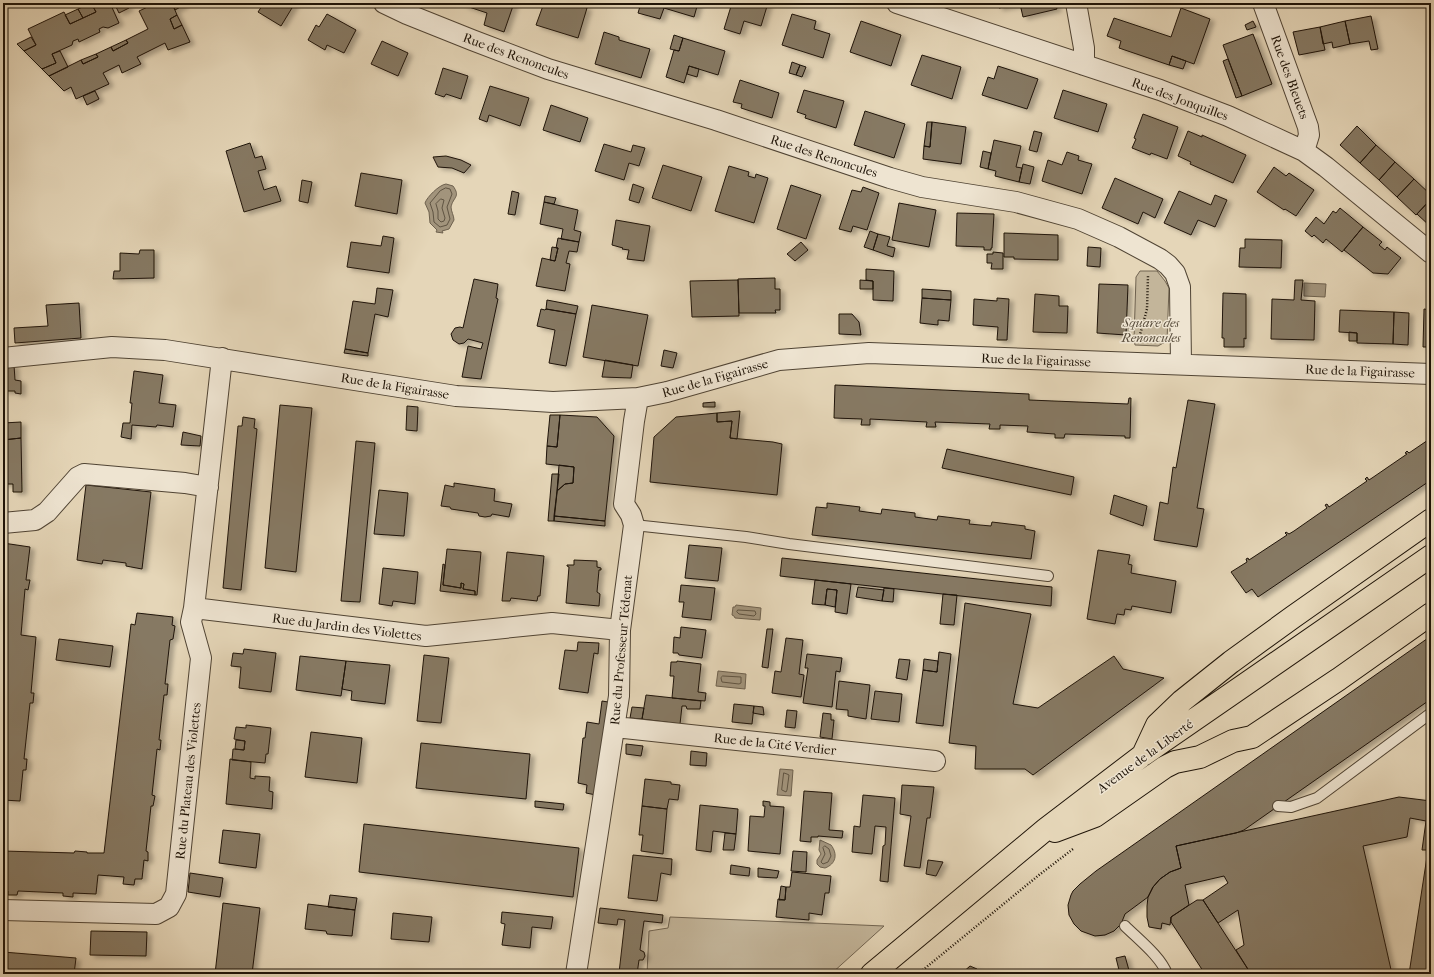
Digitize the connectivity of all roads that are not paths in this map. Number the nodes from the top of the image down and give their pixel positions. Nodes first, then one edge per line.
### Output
1 (384, 3) edge
2 (897, 3) edge
3 (1076, 3) edge
4 (1266, 4) edge
5 (1084, 65) junction
6 (1304, 152) junction
7 (1431, 253) edge
8 (3, 358) edge
9 (222, 358) junction
10 (1181, 364) junction
11 (1431, 374) edge
12 (638, 398) junction
13 (208, 487) junction
14 (1431, 520) edge
15 (3, 523) edge
16 (634, 525) junction
17 (1431, 556) edge
18 (1048, 576) dead end
19 (194, 608) junction
20 (1431, 614) edge
21 (620, 630) junction
22 (1431, 713) edge
23 (615, 727) junction
24 (1143, 756) junction
25 (935, 760) dead end
26 (1278, 806) dead end
27 (1036, 837) junction
28 (3, 910) edge
29 (1125, 926) dead end
30 (576, 974) edge
31 (872, 974) edge
32 (1167, 974) edge

1 - 10 street, Rue des Renoncules
2 - 5 street, Rue des Jonquilles
3 - 5 street
4 - 6 street, Rue des Bleuets
5 - 6 street, Rue des Jonquilles
6 - 7 street, Rue des Jonquilles
8 - 9 street, Rue de la Figairasse
9 - 12 street, Rue de la Figairasse
9 - 13 street, Rue du Plateau des Violettes
10 - 11 street, Rue de la Figairasse
10 - 12 street, Rue de la Figairasse
12 - 16 street
13 - 15 street
13 - 19 street, Rue du Plateau des Violettes
14 - 24 main road
16 - 18 lane
16 - 21 street, Rue du Professeur Tédenat
17 - 24 main road, Avenue de la Liberté
19 - 21 street, Rue du Jardin des Violettes
19 - 28 street, Rue du Plateau des Violettes
20 - 27 main road
21 - 23 street, Rue du Professeur Tédenat
22 - 26 lane
23 - 25 street, Rue de la Cité Verdier
23 - 30 street, Rue du Professeur Tédenat
24 - 27 main road, Avenue de la Liberté
27 - 31 main road, Avenue de la Liberté
29 - 32 lane

